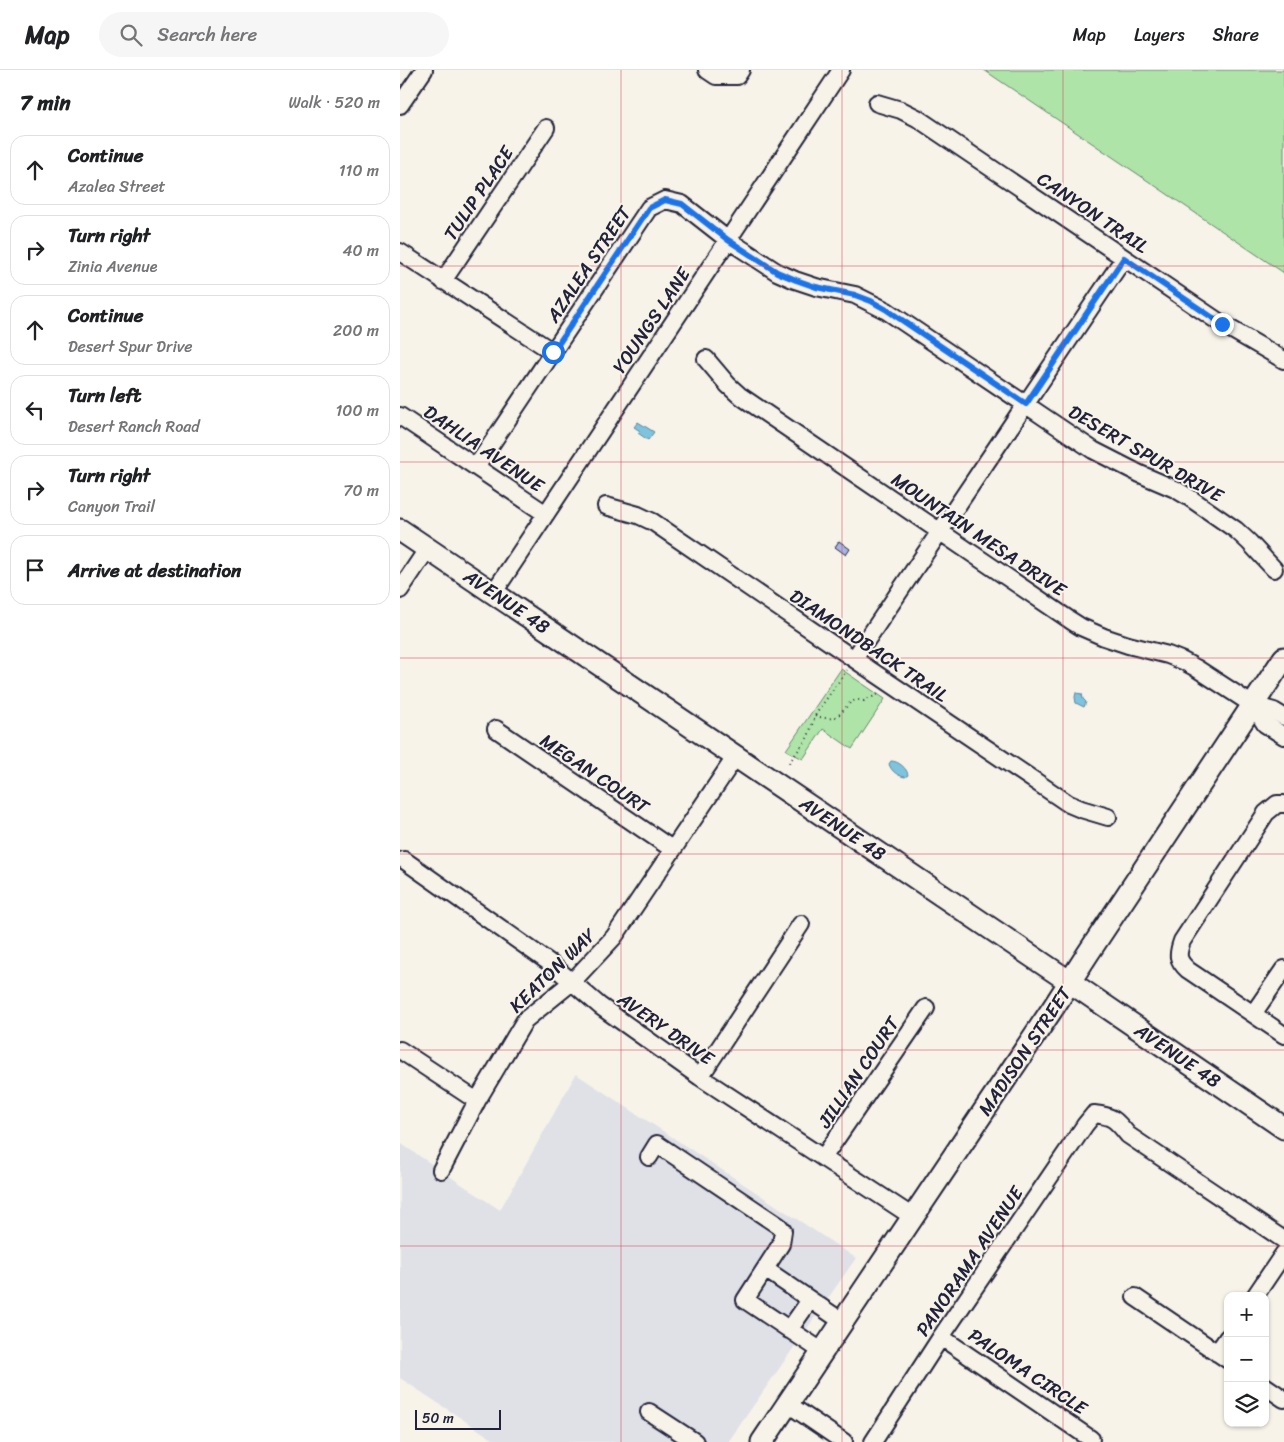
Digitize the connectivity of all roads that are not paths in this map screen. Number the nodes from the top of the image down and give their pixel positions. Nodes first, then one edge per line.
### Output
1 (424, 70) edge
2 (741, 70) edge
3 (840, 70) edge
4 (712, 73) edge
5 (877, 103) dead end
6 (400, 105) edge
7 (546, 128) dead end
8 (649, 208) joint
9 (728, 240) junction
10 (400, 252) edge
11 (1124, 258) junction
12 (443, 281) junction
13 (553, 352) junction
14 (706, 359) dead end
15 (1284, 360) edge
16 (1026, 404) junction
17 (400, 416) edge
18 (476, 467) junction
19 (606, 506) dead end
20 (546, 514) junction
21 (400, 530) edge
22 (940, 532) junction
23 (428, 548) junction
24 (1274, 569) dead end
25 (400, 590) edge
26 (494, 592) junction
27 (1284, 658) edge
28 (851, 663) junction
29 (1253, 705) junction
30 (1284, 717) edge
31 (496, 729) dead end
32 (1284, 736) edge
33 (736, 756) junction
34 (1284, 804) edge
35 (1108, 817) dead end
36 (672, 850) junction
37 (404, 860) dead end
38 (801, 924) dead end
39 (1284, 969) edge
40 (572, 982) junction
41 (1070, 982) junction
42 (926, 1008) dead end
43 (1253, 1014) junction
44 (1284, 1035) edge
45 (400, 1050) edge
46 (700, 1077) junction
47 (477, 1101) junction
48 (1284, 1128) edge
49 (649, 1157) dead end
50 (823, 1158) junction
51 (441, 1170) dead end
52 (913, 1217) junction
53 (1284, 1240) edge
54 (1284, 1253) edge
55 (765, 1269) junction
56 (1258, 1292) edge
57 (1135, 1297) dead end
58 (810, 1300) junction
59 (843, 1322) junction
60 (789, 1330) junction
61 (942, 1337) junction
62 (822, 1352) junction
63 (1222, 1357) edge
64 (1269, 1389) edge
65 (1284, 1399) edge
66 (788, 1404) junction
67 (649, 1412) dead end
68 (1091, 1439) dead end
69 (695, 1442) edge
70 (762, 1442) edge
71 (844, 1442) edge
72 (873, 1442) edge

1 - 6 street
2 - 4 street
3 - 9 street, YOUNGS LANE
5 - 11 street, CANYON TRAIL
7 - 12 street, TULIP PLACE
8 - 9 street, DESERT SPUR DRIVE
8 - 13 street, AZALEA STREET
9 - 16 street, DESERT SPUR DRIVE
9 - 20 street, YOUNGS LANE
10 - 12 street
11 - 15 street, CANYON TRAIL
11 - 16 street
12 - 13 street
13 - 18 street, AZALEA STREET
14 - 22 street, MOUNTAIN MESA DRIVE
16 - 22 street
16 - 24 street, DESERT SPUR DRIVE
17 - 18 street, DAHLIA AVENUE
18 - 20 street, DAHLIA AVENUE
19 - 28 street, DIAMONDBACK TRAIL
20 - 26 street, YOUNGS LANE
21 - 23 main road, AVENUE 48
22 - 28 street
22 - 29 street, MOUNTAIN MESA DRIVE
23 - 25 street
23 - 26 main road, AVENUE 48
26 - 33 main road, AVENUE 48
27 - 29 main road, MADISON STREET
28 - 35 street, DIAMONDBACK TRAIL
29 - 30 street
29 - 32 street
29 - 41 main road, MADISON STREET
31 - 36 street, MEGAN COURT
33 - 36 street, KEATON WAY
33 - 41 main road, AVENUE 48
34 - 43 street
36 - 40 street, KEATON WAY
37 - 40 street, AVERY DRIVE
38 - 46 street
39 - 43 street
40 - 46 street, AVERY DRIVE
40 - 47 street, KEATON WAY
41 - 48 main road, AVENUE 48
41 - 52 main road, MADISON STREET
42 - 50 street, JILLIAN COURT
43 - 44 street
45 - 47 street
46 - 50 street, AVERY DRIVE
47 - 51 street, KEATON WAY
49 - 55 street
50 - 52 street, AVERY DRIVE
52 - 59 main road, MADISON STREET
53 - 61 street, PANORAMA AVENUE
54 - 56 street
55 - 58 street
55 - 60 street
57 - 63 street
58 - 59 street
58 - 60 street
59 - 62 main road, MADISON STREET
60 - 62 street
61 - 68 street, PALOMA CIRCLE
61 - 72 street, PANORAMA AVENUE
62 - 66 main road, MADISON STREET
64 - 65 street
66 - 70 main road, MADISON STREET
66 - 71 street
67 - 69 street

